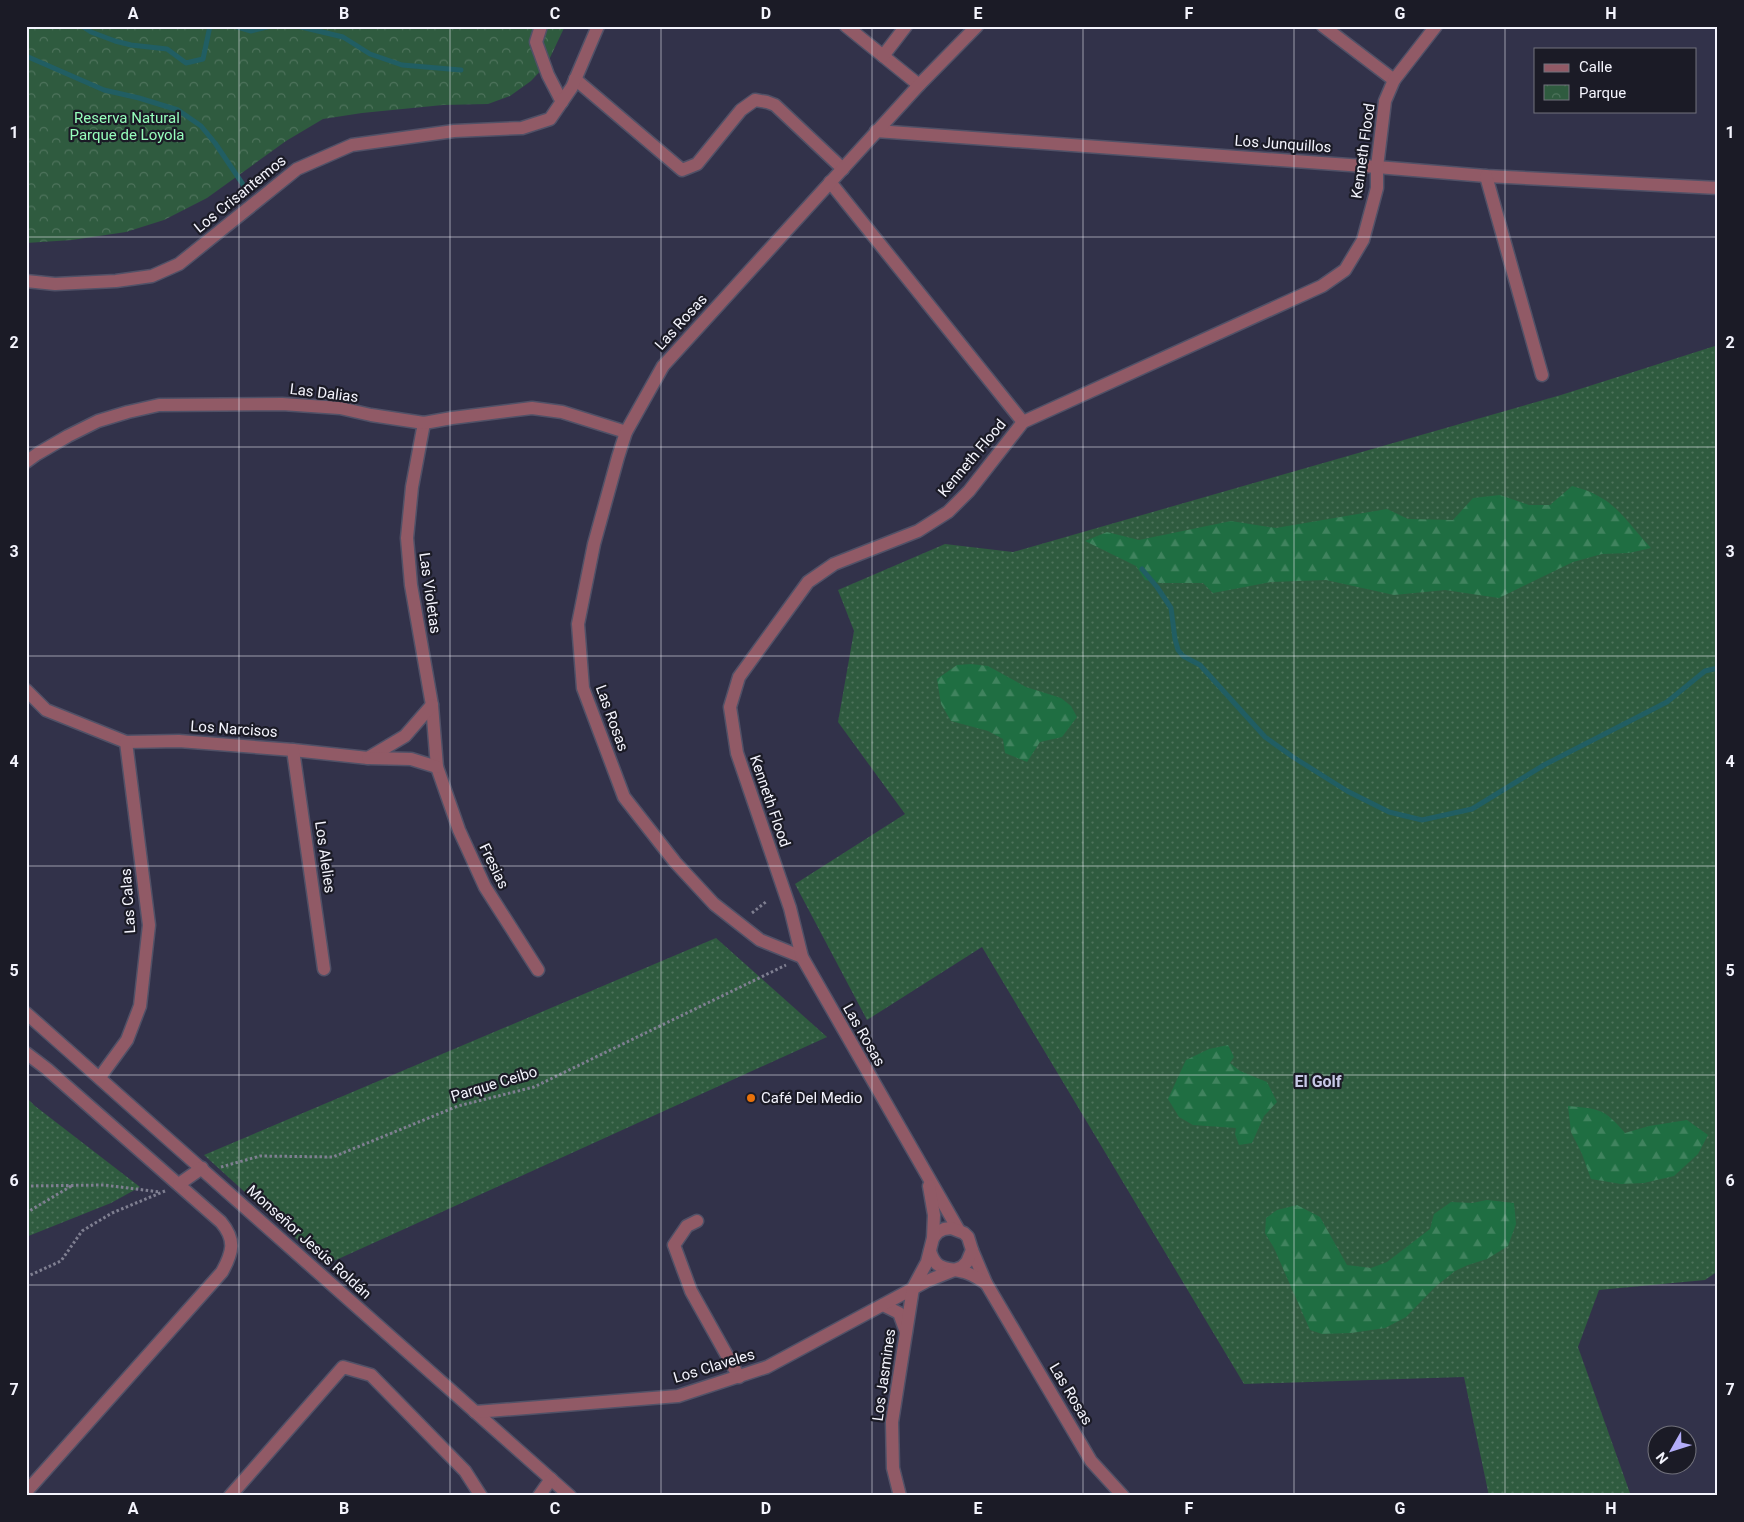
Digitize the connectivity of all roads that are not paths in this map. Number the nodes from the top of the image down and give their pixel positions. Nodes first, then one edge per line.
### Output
1 (541, 26) edge
2 (598, 26) edge
3 (846, 26) edge
4 (906, 26) edge
5 (977, 26) edge
6 (1323, 26) edge
7 (1436, 26) edge
8 (883, 56) junction
9 (576, 79) junction
10 (1394, 80) junction
11 (919, 84) junction
12 (562, 102) junction
13 (876, 132) junction
14 (1377, 167) junction
15 (842, 168) junction
16 (1486, 176) junction
17 (830, 182) junction
18 (1718, 188) edge
19 (26, 281) edge
20 (1542, 375) dead end
21 (1023, 422) junction
22 (424, 423) junction
23 (626, 432) junction
24 (26, 462) edge
25 (26, 690) edge
26 (432, 705) junction
27 (126, 742) junction
28 (293, 750) junction
29 (368, 758) junction
30 (437, 767) junction
31 (802, 957) junction
32 (324, 969) dead end
33 (538, 970) dead end
34 (26, 1012) edge
35 (26, 1053) edge
36 (100, 1076) junction
37 (204, 1170) junction
38 (928, 1178) junction
39 (179, 1184) junction
40 (697, 1221) dead end
41 (958, 1229) junction
42 (933, 1238) junction
43 (930, 1250) junction
44 (972, 1250) junction
45 (955, 1270) junction
46 (986, 1283) junction
47 (914, 1288) junction
48 (883, 1305) junction
49 (906, 1332) junction
50 (739, 1376) junction
51 (476, 1412) junction
52 (551, 1480) junction
53 (26, 1492) edge
54 (230, 1496) edge
55 (481, 1496) edge
56 (539, 1496) edge
57 (570, 1496) edge
58 (900, 1496) edge
59 (1123, 1496) edge

1 - 12 street
2 - 9 street, Los Crisantemos
3 - 8 street
4 - 8 street
5 - 11 street, Las Rosas
6 - 10 street
7 - 10 street, Kenneth Flood
8 - 11 street
9 - 12 street, Los Crisantemos
9 - 15 street
10 - 14 street, Kenneth Flood
11 - 13 street, Las Rosas
12 - 19 street, Los Crisantemos
13 - 14 street, Los Junquillos
13 - 15 street, Las Rosas
14 - 16 street, Los Junquillos
14 - 21 street, Kenneth Flood
15 - 17 street, Las Rosas
16 - 18 street, Los Junquillos
16 - 20 street
17 - 21 street
17 - 23 street, Las Rosas
21 - 31 street, Kenneth Flood
22 - 23 street, Las Dalias
22 - 24 street, Las Dalias
22 - 26 street, Las Violetas
23 - 31 street, Las Rosas
25 - 27 street, Los Narcisos
26 - 29 street
26 - 30 street, Las Violetas
27 - 28 street, Los Narcisos
27 - 36 street, Las Calas
28 - 29 street, Los Narcisos
28 - 32 street, Los Alelies
29 - 30 street, Los Narcisos
30 - 33 street, Fresias
31 - 38 street, Las Rosas
34 - 36 street, Monseñor Jesús Roldán
35 - 39 street
36 - 37 street, Monseñor Jesús Roldán
37 - 39 street
37 - 51 street, Monseñor Jesús Roldán
38 - 41 street, Las Rosas
38 - 42 street
39 - 53 street
40 - 50 street
41 - 42 street
41 - 44 street
42 - 43 street
43 - 45 street
43 - 47 street, Los Jasmines
44 - 45 street
44 - 46 street, Las Rosas
45 - 46 street
45 - 47 street, Los Claveles
46 - 59 street, Las Rosas
47 - 48 street, Los Claveles
47 - 49 street, Los Jasmines
48 - 49 street
48 - 50 street, Los Claveles
49 - 58 street, Los Jasmines
50 - 51 street, Los Claveles
51 - 52 street, Monseñor Jesús Roldán
52 - 56 street
52 - 57 street, Monseñor Jesús Roldán
54 - 55 street

